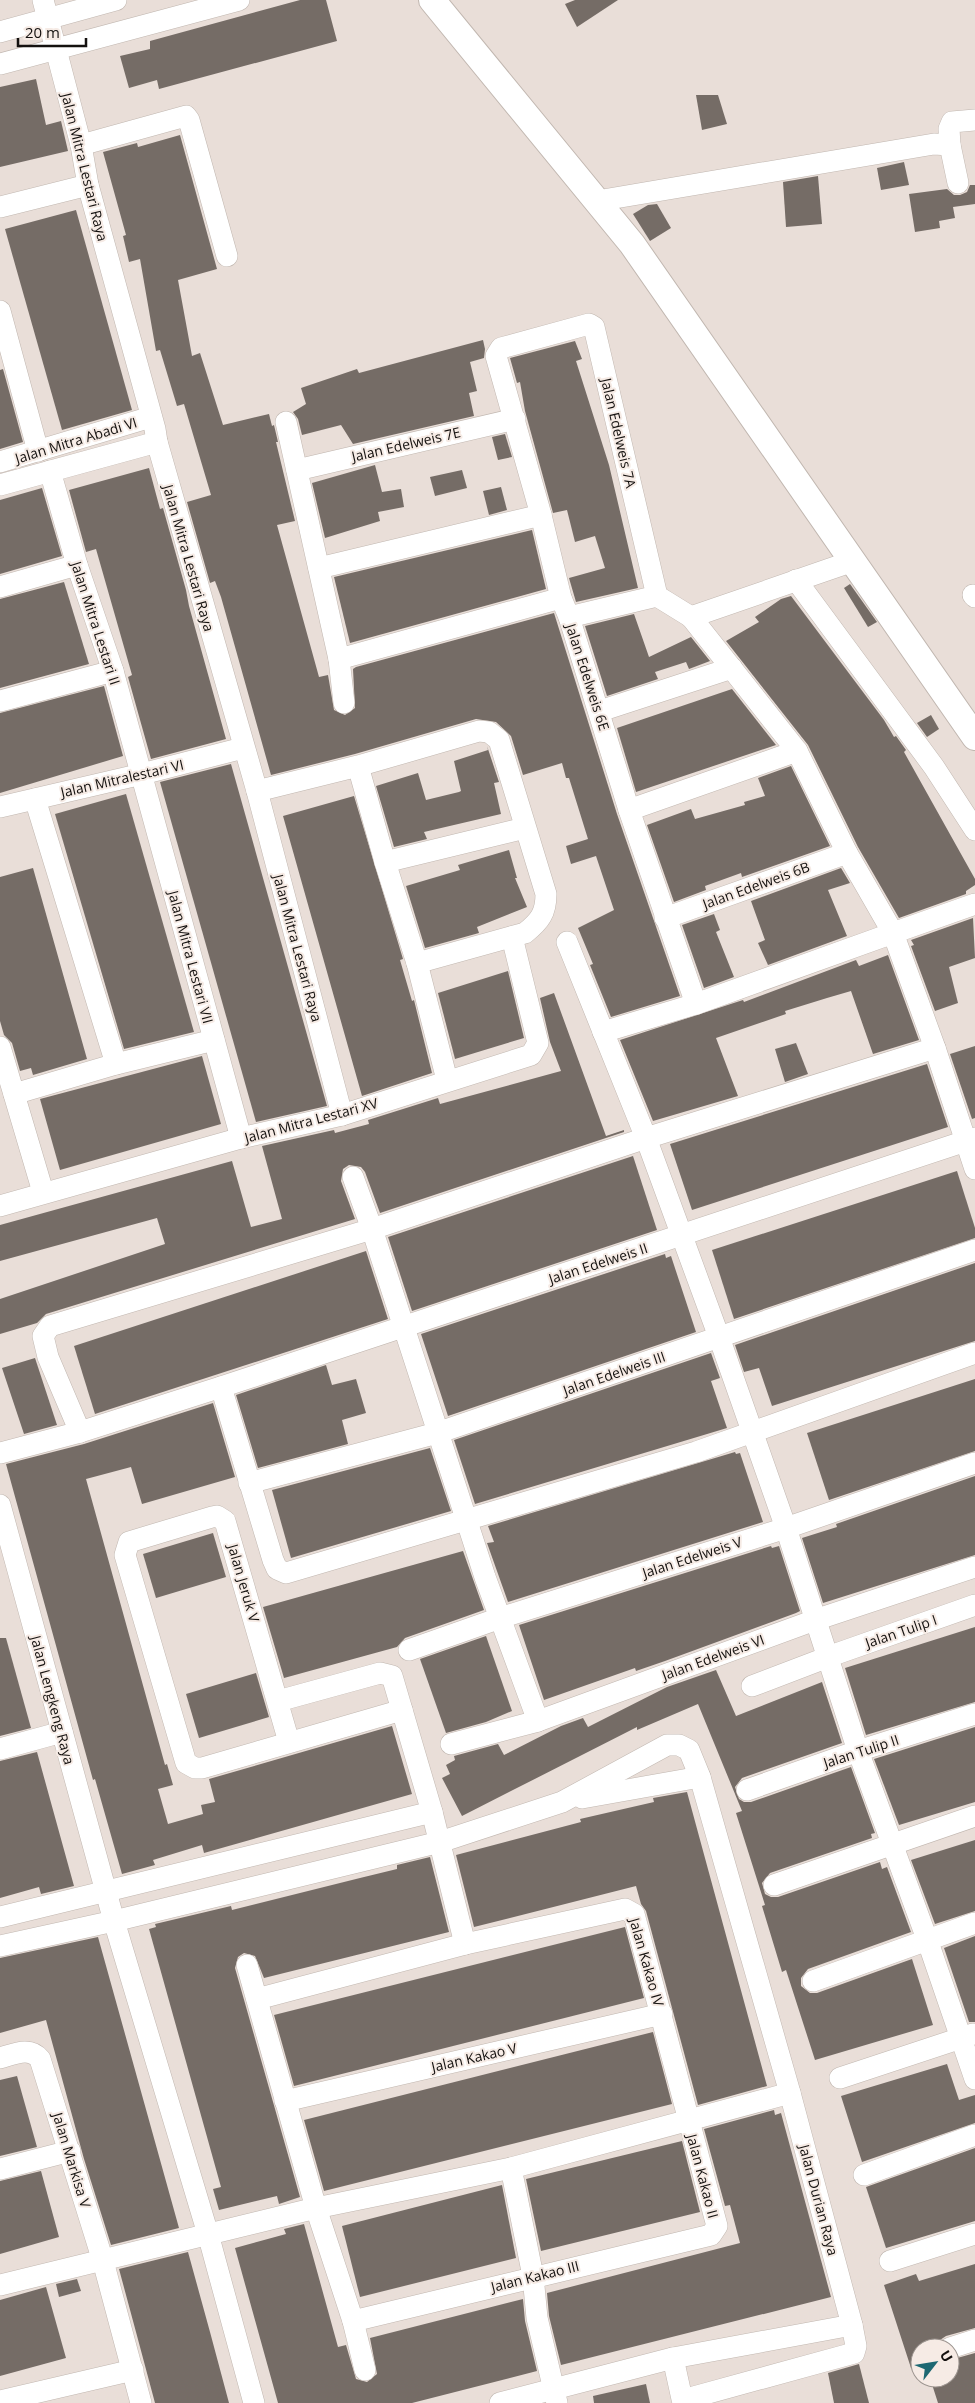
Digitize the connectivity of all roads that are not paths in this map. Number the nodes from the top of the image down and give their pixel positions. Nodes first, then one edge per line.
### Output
1 (116, 0) edge
2 (239, 0) edge
3 (432, 0) edge
4 (45, 9) edge
5 (0, 32) edge
6 (54, 49) junction
7 (0, 64) edge
8 (975, 120) edge
9 (950, 144) junction
10 (81, 145) junction
11 (958, 183) dead end
12 (88, 185) junction
13 (597, 201) junction
14 (0, 207) edge
15 (227, 256) dead end
16 (0, 311) edge
17 (501, 348) joint
18 (151, 417) junction
19 (516, 419) junction
20 (286, 422) dead end
21 (156, 442) junction
22 (38, 451) junction
23 (0, 462) edge
24 (297, 470) junction
25 (50, 471) junction
26 (0, 485) edge
27 (541, 515) junction
28 (853, 560) junction
29 (77, 565) junction
30 (319, 568) junction
31 (796, 580) junction
32 (0, 587) edge
33 (657, 596) junction
34 (565, 608) junction
35 (690, 617) junction
36 (339, 659) junction
37 (732, 668) junction
38 (113, 671) junction
39 (0, 701) edge
40 (344, 703) dead end
41 (600, 711) junction
42 (975, 737) edge
43 (243, 748) junction
44 (797, 751) junction
45 (358, 766) junction
46 (142, 774) junction
47 (257, 791) junction
48 (35, 799) junction
49 (0, 807) edge
50 (629, 810) junction
51 (524, 828) junction
52 (975, 830) edge
53 (847, 853) junction
54 (385, 862) junction
55 (975, 904) edge
56 (665, 918) junction
57 (893, 933) junction
58 (512, 936) junction
59 (567, 942) dead end
60 (417, 963) junction
61 (696, 1004) junction
62 (603, 1032) junction
63 (214, 1040) junction
64 (0, 1047) edge
65 (936, 1048) junction
66 (116, 1064) junction
67 (447, 1080) junction
68 (14, 1094) junction
69 (342, 1115) junction
70 (242, 1138) junction
71 (646, 1138) junction
72 (971, 1139) edge
73 (975, 1169) edge
74 (354, 1177) dead end
75 (43, 1192) junction
76 (0, 1206) edge
77 (372, 1229) junction
78 (682, 1236) junction
79 (975, 1250) edge
80 (406, 1327) junction
81 (719, 1337) junction
82 (975, 1353) edge
83 (221, 1387) junction
84 (80, 1432) junction
85 (752, 1432) junction
86 (437, 1433) junction
87 (0, 1454) edge
88 (975, 1462) edge
89 (249, 1483) junction
90 (0, 1505) edge
91 (467, 1521) junction
92 (786, 1528) junction
93 (975, 1567) edge
94 (975, 1605) edge
95 (500, 1618) junction
96 (821, 1639) junction
97 (409, 1650) dead end
98 (752, 1686) dead end
99 (278, 1701) junction
100 (402, 1710) junction
101 (975, 1714) edge
102 (538, 1721) junction
103 (62, 1732) junction
104 (290, 1742) junction
105 (451, 1744) dead end
106 (0, 1749) edge
107 (858, 1751) junction
108 (700, 1777) junction
109 (747, 1790) dead end
110 (562, 1802) junction
111 (975, 1816) edge
112 (436, 1828) junction
113 (893, 1844) junction
114 (774, 1884) dead end
115 (110, 1903) junction
116 (0, 1917) edge
117 (975, 1923) edge
118 (928, 1939) junction
119 (465, 1944) junction
120 (0, 1946) edge
121 (247, 1965) dead end
122 (813, 1980) dead end
123 (256, 1999) junction
124 (662, 2014) junction
125 (968, 2036) edge
126 (0, 2058) edge
127 (840, 2078) dead end
128 (975, 2079) edge
129 (790, 2093) junction
130 (285, 2101) junction
131 (689, 2122) junction
132 (975, 2135) edge
133 (70, 2151) junction
134 (511, 2168) junction
135 (0, 2169) edge
136 (864, 2175) dead end
137 (316, 2208) junction
138 (716, 2231) joint
139 (208, 2234) junction
140 (975, 2234) edge
141 (890, 2261) dead end
142 (103, 2262) junction
143 (533, 2276) junction
144 (0, 2285) edge
145 (353, 2321) junction
146 (852, 2326) junction
147 (975, 2340) edge
148 (960, 2345) edge
149 (673, 2358) junction
150 (133, 2370) junction
151 (365, 2370) dead end
152 (556, 2397) edge
153 (0, 2401) edge
154 (682, 2401) edge
155 (141, 2403) edge
156 (254, 2403) edge
157 (500, 2403) edge

1 - 4 street
2 - 6 street
3 - 13 street
4 - 5 street
4 - 6 street, Jalan Mitra Lestari Raya
6 - 7 street
6 - 10 street, Jalan Mitra Lestari Raya
8 - 9 street
9 - 11 street
9 - 13 street
10 - 12 street, Jalan Mitra Lestari Raya
10 - 15 street
12 - 14 street
12 - 18 street, Jalan Mitra Lestari Raya
13 - 28 street
16 - 22 street
17 - 19 street, Jalan Edelweis 6E
17 - 33 street, Jalan Edelweis 7A
18 - 21 street, Jalan Mitra Lestari Raya
18 - 22 street, Jalan Mitra Abadi VI
19 - 24 street, Jalan Edelweis 7E
19 - 27 street, Jalan Edelweis 6E
20 - 24 street
21 - 25 street
21 - 43 street, Jalan Mitra Lestari Raya
22 - 23 street, Jalan Mitra Abadi VI
24 - 30 street
25 - 26 street
25 - 29 street, Jalan Mitra Lestari II
27 - 30 street
27 - 34 street, Jalan Edelweis 6E
28 - 31 street
28 - 42 street
29 - 32 street
29 - 38 street, Jalan Mitra Lestari II
30 - 36 street
31 - 35 street
31 - 52 street
33 - 34 street
33 - 35 street
34 - 36 street
34 - 41 street, Jalan Edelweis 6E
35 - 37 street
36 - 40 street
37 - 41 street
37 - 44 street
38 - 39 street
38 - 46 street, Jalan Mitra Lestari II
41 - 50 street, Jalan Edelweis 6E
43 - 46 street, Jalan Mitralestari VI
43 - 47 street, Jalan Mitra Lestari Raya
44 - 50 street
44 - 53 street
45 - 47 street
45 - 51 street
45 - 54 street
46 - 48 street, Jalan Mitralestari VI
46 - 63 street, Jalan Mitra Lestari VII
47 - 69 street, Jalan Mitra Lestari Raya
48 - 49 street, Jalan Mitralestari VI
48 - 66 street
50 - 56 street, Jalan Edelweis 6E
51 - 54 street
51 - 58 street
53 - 56 street, Jalan Edelweis 6B
53 - 57 street
54 - 60 street
55 - 57 street
56 - 61 street, Jalan Edelweis 6E
57 - 61 street
57 - 65 street
58 - 60 street
58 - 67 street, Jalan Mitra Lestari XV
59 - 62 street
60 - 67 street
61 - 62 street
62 - 71 street
63 - 66 street
63 - 70 street, Jalan Mitra Lestari VII
64 - 68 street
65 - 71 street
65 - 72 street
66 - 68 street
67 - 69 street, Jalan Mitra Lestari XV
68 - 75 street
69 - 70 street, Jalan Mitra Lestari XV
70 - 75 street, Jalan Mitra Lestari XV
71 - 77 street
71 - 78 street
72 - 73 street
72 - 78 street, Jalan Edelweis II
74 - 77 street
75 - 76 street, Jalan Mitra Lestari XV
77 - 80 street
77 - 84 street
78 - 80 street, Jalan Edelweis II
78 - 81 street
79 - 81 street, Jalan Edelweis III
80 - 83 street, Jalan Edelweis II
80 - 86 street
81 - 85 street
81 - 86 street, Jalan Edelweis III
82 - 85 street
83 - 84 street, Jalan Edelweis II
83 - 89 street
84 - 87 street, Jalan Edelweis II
85 - 91 street
85 - 92 street
86 - 89 street, Jalan Edelweis III
86 - 91 street
88 - 92 street, Jalan Edelweis V
89 - 91 street
90 - 103 street, Jalan Lengkeng Raya
91 - 95 street
92 - 95 street, Jalan Edelweis V
92 - 96 street
93 - 96 street, Jalan Edelweis VI
94 - 96 street, Jalan Tulip I
95 - 97 street, Jalan Edelweis V
95 - 102 street
96 - 98 street
96 - 102 street, Jalan Edelweis VI
96 - 107 street
99 - 100 street
99 - 104 street, Jalan Jeruk V
99 - 104 street, Jalan Jeruk V
100 - 104 street
100 - 112 street
101 - 107 street, Jalan Tulip II
102 - 105 street, Jalan Edelweis VI
103 - 106 street
103 - 115 street, Jalan Lengkeng Raya
107 - 109 street, Jalan Tulip II
107 - 113 street
108 - 110 street
108 - 110 street, Jalan Durian Raya
108 - 129 street, Jalan Durian Raya
110 - 112 street
111 - 113 street
112 - 115 street
112 - 115 street
112 - 119 street
113 - 114 street
113 - 118 street
115 - 116 street
115 - 120 street
115 - 139 street, Jalan Lengkeng Raya
117 - 118 street
118 - 122 street
118 - 125 street
119 - 123 street
119 - 124 street, Jalan Kakao IV
121 - 123 street
123 - 130 street
124 - 130 street, Jalan Kakao V
124 - 131 street, Jalan Kakao IV
125 - 127 street
125 - 128 street
126 - 133 street, Jalan Markisa V
129 - 131 street
129 - 146 street, Jalan Durian Raya
130 - 137 street
131 - 134 street
131 - 138 street, Jalan Kakao II
132 - 136 street
133 - 135 street
133 - 142 street, Jalan Markisa V
134 - 137 street
134 - 143 street
137 - 139 street
137 - 145 street
138 - 143 street, Jalan Kakao III
139 - 142 street
139 - 156 street, Jalan Lengkeng Raya
140 - 141 street
142 - 144 street
142 - 150 street, Jalan Markisa V
143 - 145 street, Jalan Kakao III
143 - 152 street
145 - 151 street
146 - 149 street
146 - 154 street, Jalan Durian Raya
147 - 148 street
149 - 152 street
149 - 154 street
150 - 153 street
150 - 155 street, Jalan Markisa V
152 - 157 street

